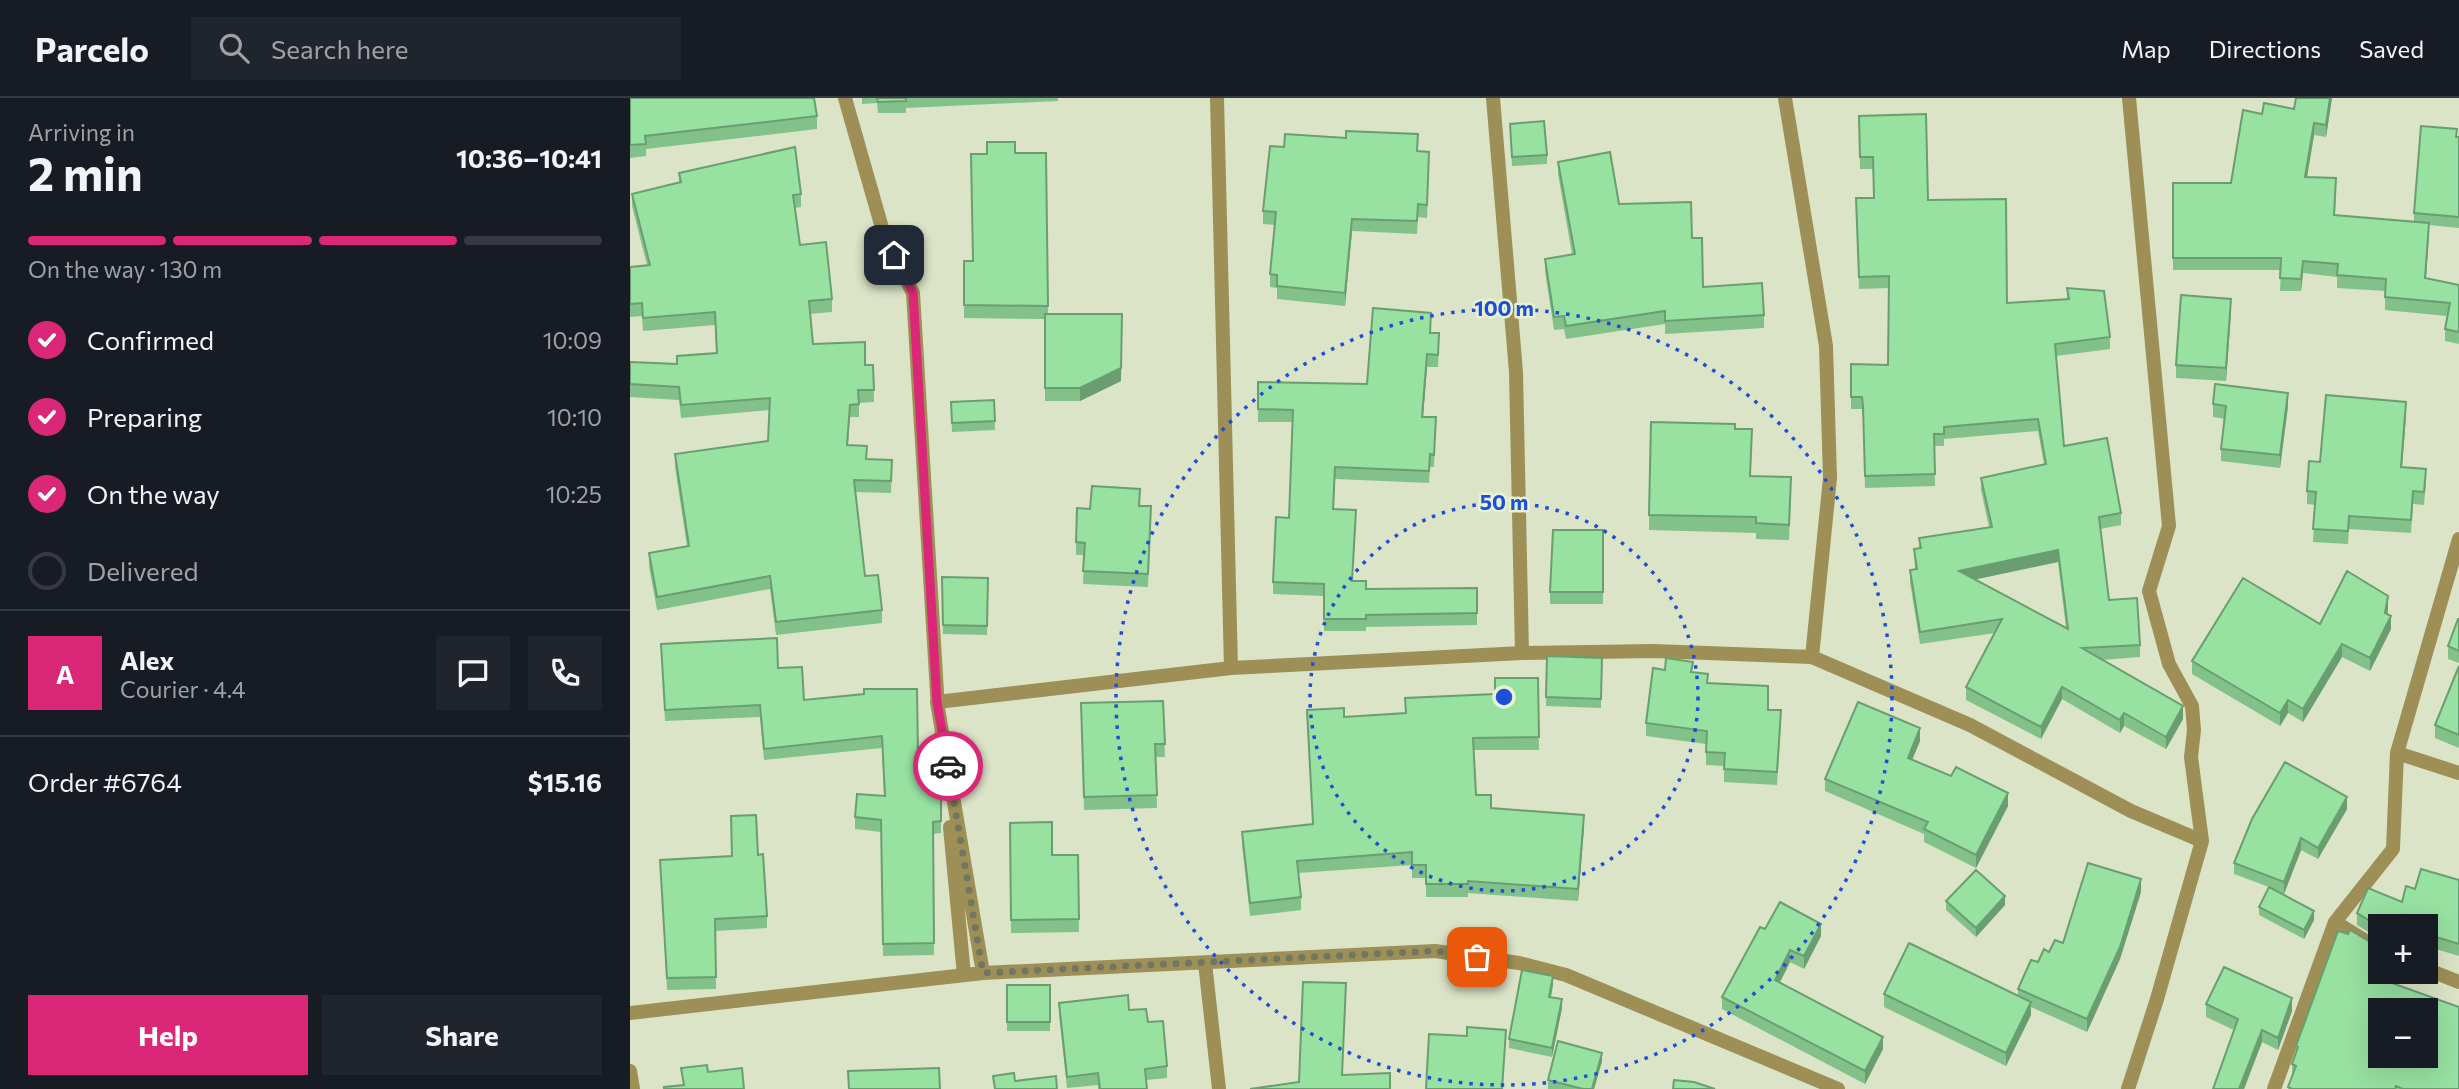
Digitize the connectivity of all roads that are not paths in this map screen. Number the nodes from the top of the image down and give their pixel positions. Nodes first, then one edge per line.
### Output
1 (845, 98) edge
2 (1217, 98) edge
3 (1493, 98) edge
4 (1785, 98) edge
5 (2129, 98) edge
6 (2459, 538) edge
7 (1522, 653) junction
8 (1812, 657) junction
9 (1231, 668) junction
10 (937, 702) junction
11 (2397, 753) junction
12 (2459, 774) edge
13 (2202, 841) junction
14 (2335, 922) junction
15 (2368, 943) edge
16 (1205, 963) junction
17 (983, 973) junction
18 (2438, 974) edge
19 (964, 975) junction
20 (2459, 982) edge
21 (630, 1013) edge
22 (630, 1071) edge
23 (632, 1089) edge
24 (1219, 1089) edge
25 (1838, 1089) edge
26 (2127, 1089) edge
27 (2274, 1089) edge

1 - 10 street
2 - 9 street
3 - 7 street
4 - 8 street
5 - 13 street
6 - 11 street
7 - 8 street
7 - 9 street
8 - 13 street
9 - 10 street
10 - 17 street
10 - 19 street
11 - 12 street
11 - 14 street
13 - 26 street
14 - 15 street
14 - 27 street
16 - 17 street
16 - 24 street
16 - 25 street
17 - 19 street
18 - 20 street
19 - 21 street
22 - 23 street

